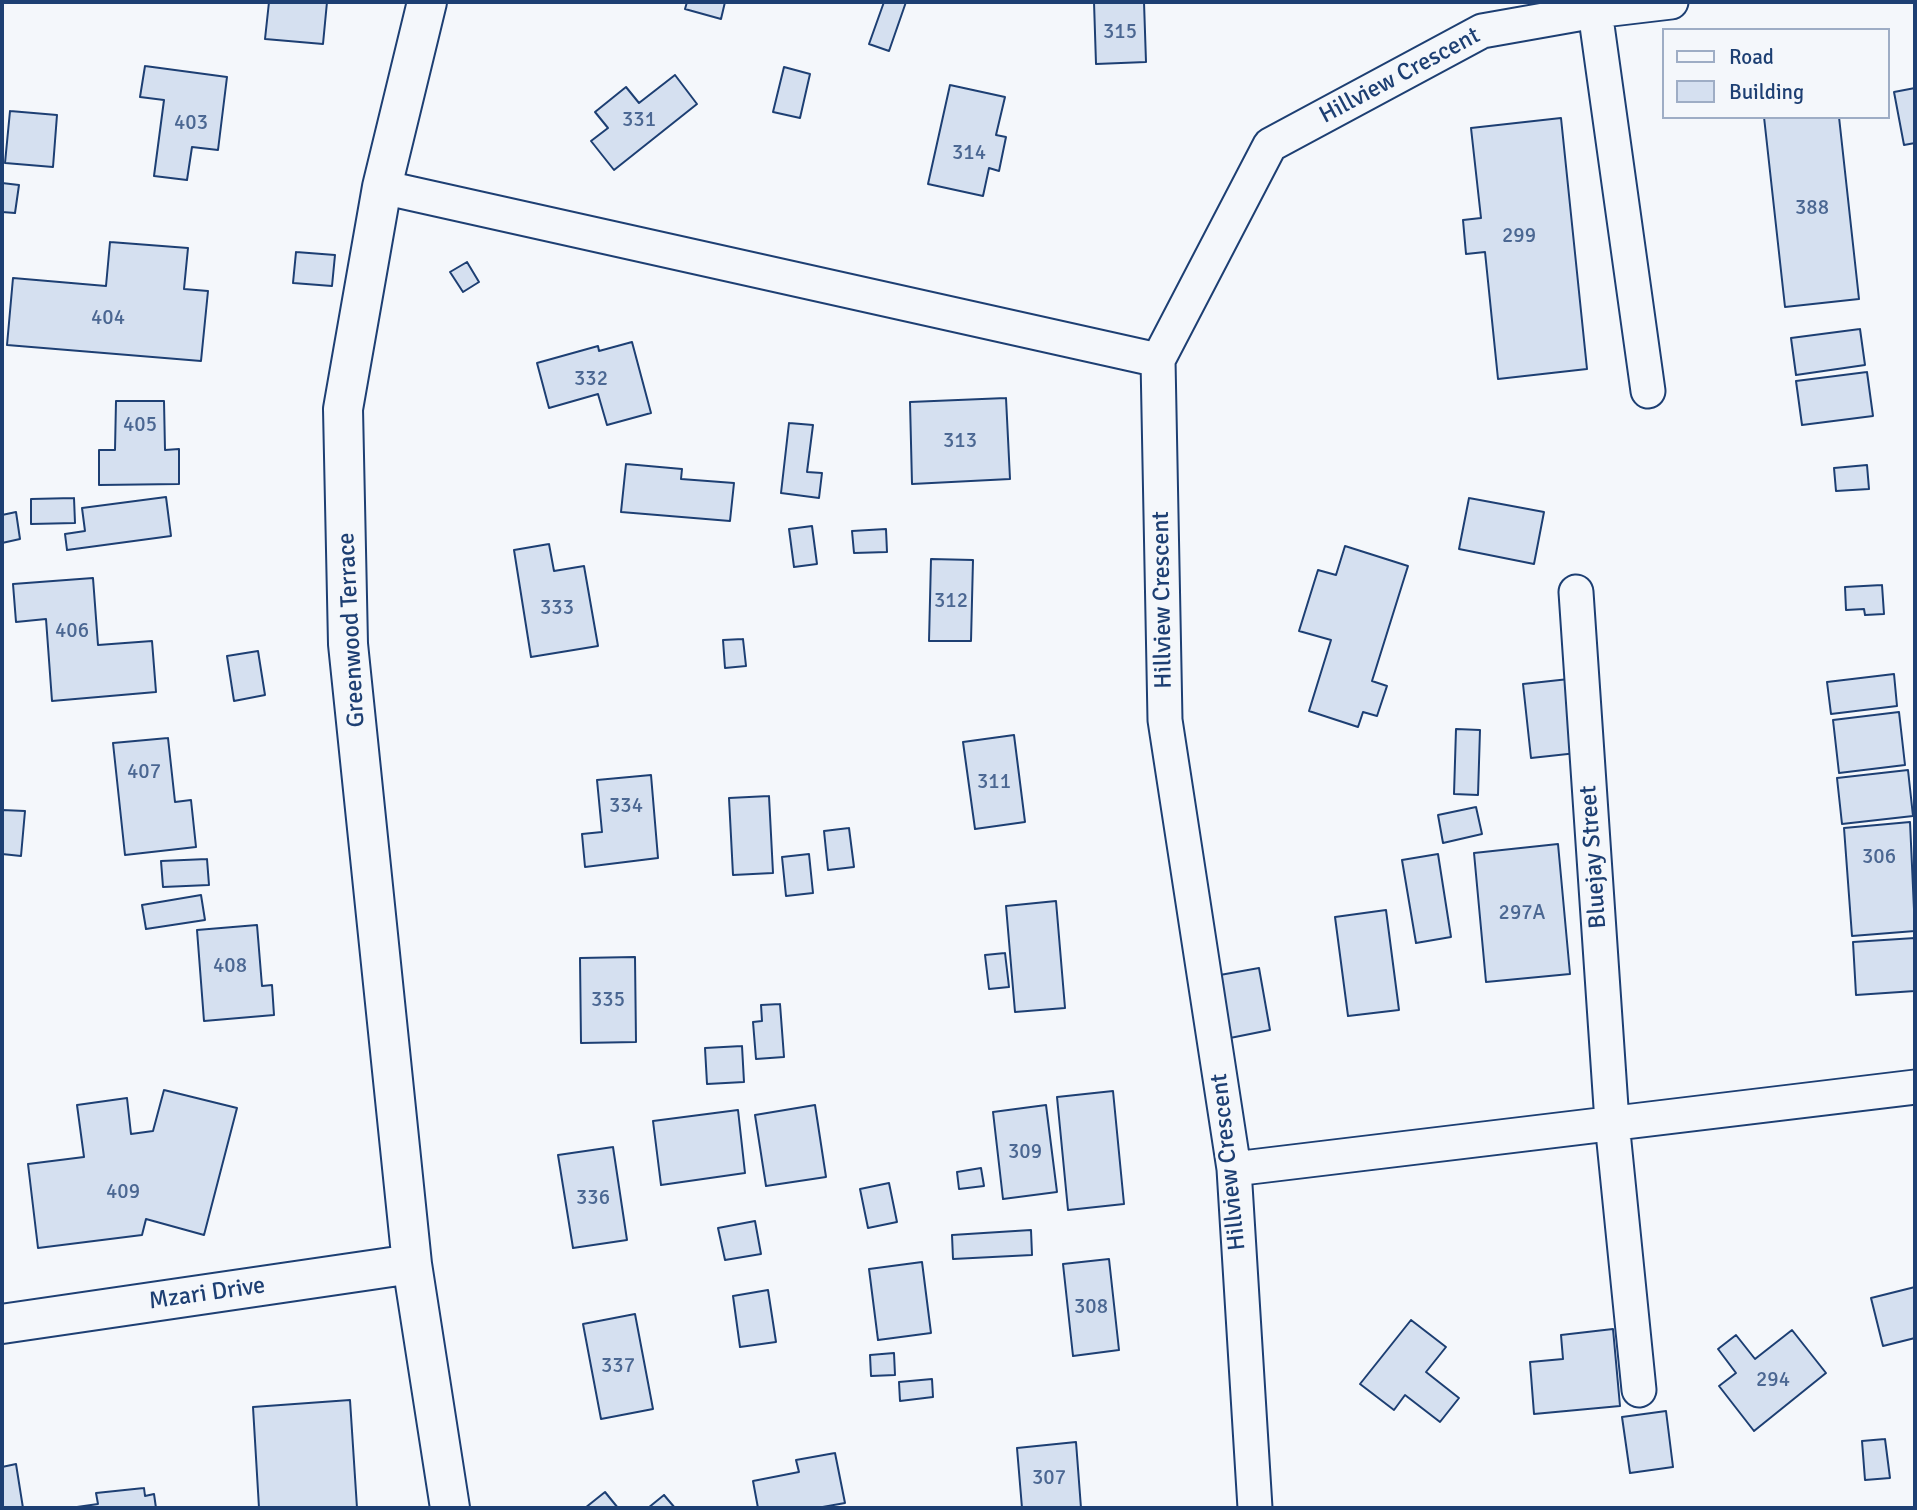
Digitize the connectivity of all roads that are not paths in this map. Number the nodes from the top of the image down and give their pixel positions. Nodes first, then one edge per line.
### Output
1 (427, 2) edge
2 (1671, 2) edge
3 (1595, 11) junction
4 (382, 187) junction
5 (1158, 360) junction
6 (1648, 391) dead end
7 (1576, 592) dead end
8 (1915, 1087) edge
9 (1612, 1122) junction
10 (1234, 1169) junction
11 (412, 1264) junction
12 (2, 1324) edge
13 (1639, 1390) dead end
14 (450, 1508) edge
15 (1255, 1508) edge

1 - 4 street, Greenwood Terrace
2 - 3 street, Hillview Crescent
3 - 5 street, Hillview Crescent
3 - 6 street
4 - 5 street
4 - 11 street, Greenwood Terrace
5 - 10 street, Hillview Crescent
7 - 9 street, Bluejay Street
8 - 9 street
9 - 10 street
9 - 13 street, Bluejay Street
10 - 15 street, Hillview Crescent
11 - 12 street, Mzari Drive
11 - 14 street, Greenwood Terrace

